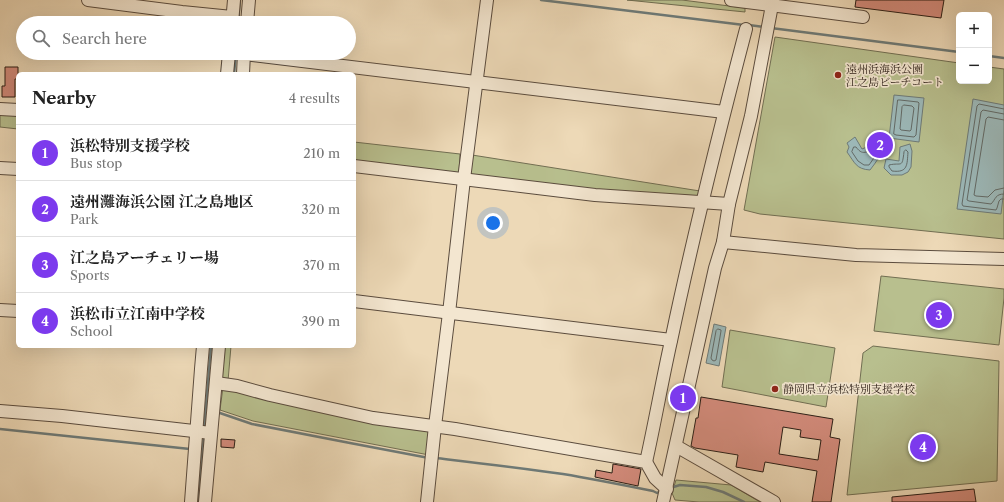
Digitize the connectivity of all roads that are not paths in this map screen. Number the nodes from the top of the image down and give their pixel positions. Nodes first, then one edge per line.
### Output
1 (88, 0) edge
2 (234, 0) edge
3 (249, 0) edge
4 (487, 0) edge
5 (731, 0) edge
6 (773, 5) edge
7 (207, 16) edge
8 (232, 16) edge
9 (248, 16) edge
10 (863, 17) dead end
11 (746, 29) dead end
12 (228, 60) edge
13 (244, 60) edge
14 (294, 60) edge
15 (227, 72) edge
16 (243, 72) edge
17 (476, 82) junction
18 (0, 109) edge
19 (16, 110) edge
20 (724, 112) junction
21 (356, 166) edge
22 (0, 168) edge
23 (16, 169) edge
24 (464, 179) junction
25 (703, 202) junction
26 (729, 204) junction
27 (724, 242) junction
28 (1004, 259) edge
29 (356, 301) edge
30 (0, 310) edge
31 (16, 311) edge
32 (449, 313) junction
33 (671, 340) junction
34 (203, 348) edge
35 (219, 348) edge
36 (216, 383) junction
37 (0, 411) edge
38 (435, 426) junction
39 (204, 433) junction
40 (676, 446) junction
41 (646, 462) junction
42 (667, 489) junction
43 (191, 502) edge
44 (205, 502) edge
45 (428, 502) edge
46 (663, 502) edge
47 (774, 502) edge

1 - 7 street
2 - 8 street
3 - 9 street
4 - 17 street
5 - 6 street
6 - 10 street
6 - 26 street
11 - 20 street
12 - 15 street
13 - 16 street
14 - 17 street
17 - 20 street
17 - 24 street
18 - 19 street
20 - 25 street
21 - 24 street
22 - 23 street
24 - 25 street
24 - 32 street
25 - 26 street
25 - 33 street
26 - 27 street
27 - 28 street
27 - 40 street
29 - 32 street
30 - 31 street
32 - 33 street
32 - 38 street
33 - 41 street
34 - 39 street
35 - 36 street
36 - 38 street
36 - 39 street
37 - 39 street
38 - 41 street
38 - 45 street
39 - 43 street
39 - 44 street
40 - 42 street
40 - 47 street
41 - 42 street
42 - 46 street

